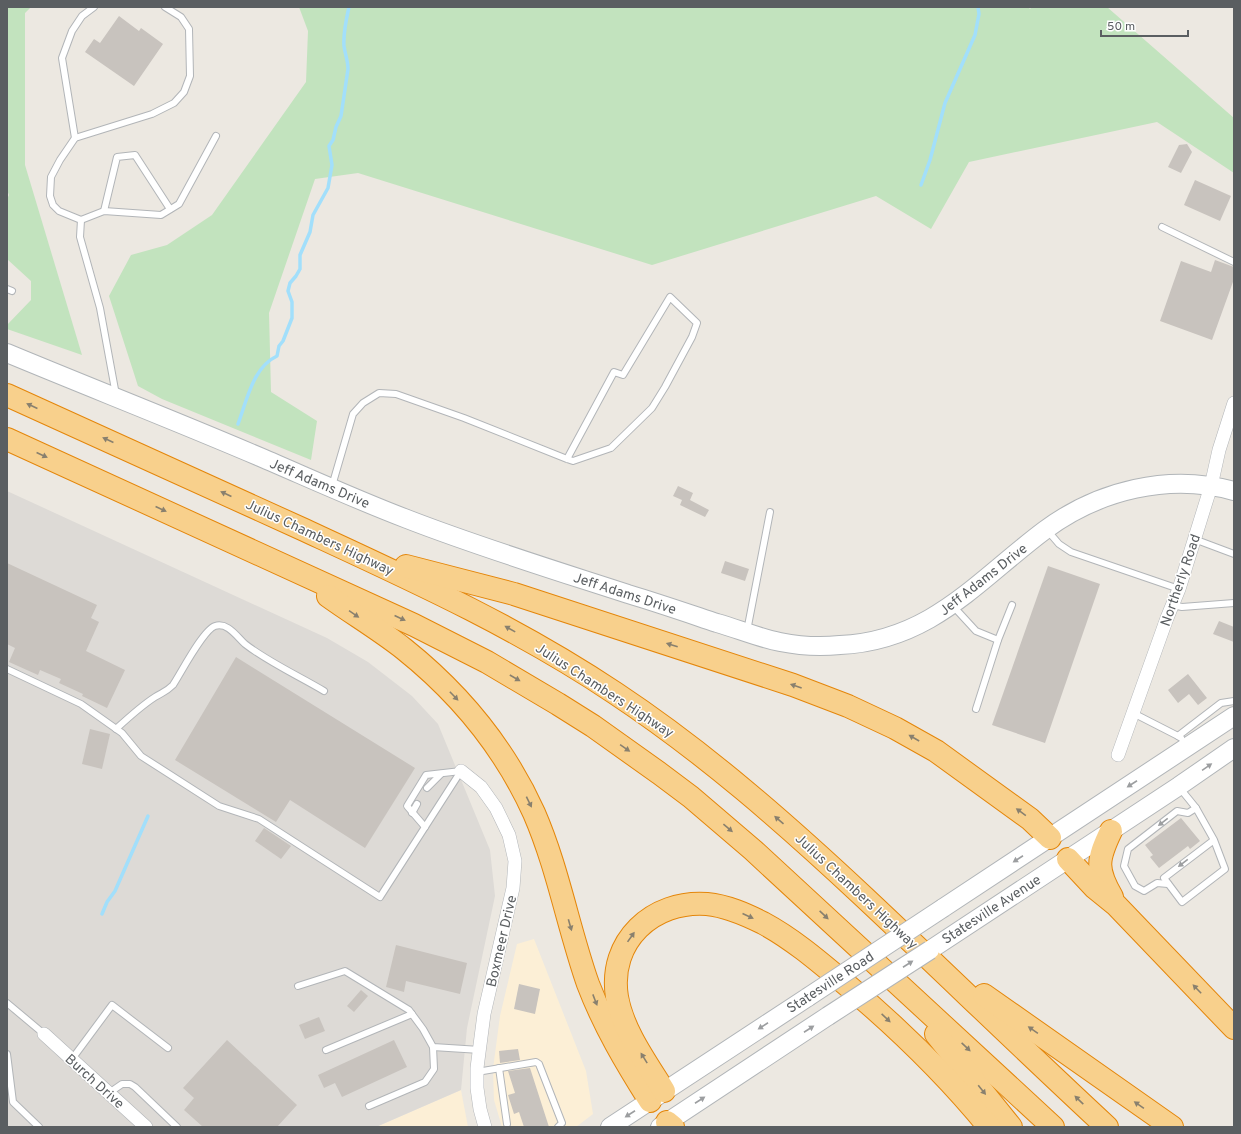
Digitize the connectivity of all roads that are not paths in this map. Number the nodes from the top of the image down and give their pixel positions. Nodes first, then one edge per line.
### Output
1 (94, 7) edge
2 (165, 7) edge
3 (216, 136) dead end
4 (75, 138) junction
5 (170, 209) junction
6 (104, 211) junction
7 (80, 220) junction
8 (1162, 227) dead end
9 (1234, 262) edge
10 (7, 353) edge
11 (7, 395) edge
12 (117, 398) junction
13 (1234, 403) edge
14 (7, 438) edge
15 (567, 458) junction
16 (1211, 486) junction
17 (332, 488) junction
18 (1234, 490) edge
19 (770, 512) dead end
20 (1046, 529) junction
21 (1194, 539) junction
22 (350, 551) junction
23 (1234, 554) edge
24 (276, 561) junction
25 (1179, 589) junction
26 (1234, 603) edge
27 (952, 605) junction
28 (1012, 605) dead end
29 (1172, 606) junction
30 (747, 632) junction
31 (998, 640) junction
32 (7, 669) edge
33 (324, 690) dead end
34 (1234, 701) edge
35 (976, 709) dead end
36 (1134, 713) junction
37 (1234, 716) edge
38 (116, 729) junction
39 (1184, 741) junction
40 (1234, 748) edge
41 (1118, 755) dead end
42 (461, 771) junction
43 (441, 774) junction
44 (1179, 786) junction
45 (427, 788) dead end
46 (417, 804) dead end
47 (1196, 808) junction
48 (412, 813) junction
49 (425, 827) junction
50 (1111, 831) junction
51 (1050, 838) junction
52 (1214, 840) junction
53 (1068, 859) junction
54 (1168, 884) junction
55 (1116, 905) junction
56 (921, 950) junction
57 (886, 972) junction
58 (298, 986) dead end
59 (7, 1003) edge
60 (412, 1014) junction
61 (1230, 1026) edge
62 (44, 1034) joint
63 (432, 1047) junction
64 (168, 1048) dead end
65 (326, 1050) dead end
66 (480, 1050) junction
67 (7, 1054) edge
68 (72, 1059) junction
69 (499, 1068) junction
70 (477, 1072) junction
71 (109, 1093) junction
72 (657, 1096) junction
73 (369, 1106) dead end
74 (508, 1125) edge
75 (667, 1125) edge
76 (39, 1127) edge
77 (146, 1127) edge
78 (177, 1127) edge
79 (485, 1127) edge
80 (500, 1127) edge
81 (558, 1127) edge
82 (610, 1127) edge
83 (989, 1127) edge
84 (1011, 1127) edge
85 (1053, 1127) edge
86 (1107, 1127) edge
87 (1172, 1127) edge

1 - 4 lane
2 - 4 lane
3 - 5 lane
4 - 7 lane
5 - 6 lane
5 - 6 lane
6 - 7 lane
7 - 12 lane
8 - 9 lane
10 - 12 main road, Jeff Adams Drive
22 -> 11 highway, Julius Chambers Highway
12 - 17 main road, Jeff Adams Drive
13 - 16 street, Northerly Road
14 -> 24 highway
15 - 15 lane
15 - 17 lane
16 - 18 main road, Jeff Adams Drive
16 - 20 main road, Jeff Adams Drive
16 - 21 street, Northerly Road
17 - 30 main road, Jeff Adams Drive
19 - 30 lane
20 - 25 lane
20 - 27 main road, Jeff Adams Drive
21 - 23 lane
21 - 25 street, Northerly Road
51 -> 22 highway
56 -> 22 highway, Julius Chambers Highway
24 -> 57 highway
24 -> 72 highway
25 - 29 street, Northerly Road
26 - 29 lane
27 - 30 main road, Jeff Adams Drive
27 - 31 lane
28 - 31 lane
29 - 36 street, Northerly Road
31 - 35 lane
32 - 38 lane
33 - 38 lane
34 - 39 lane
36 - 39 lane
36 - 41 street, Northerly Road
37 - 39 main road
38 - 49 lane
39 -> 51 main road
44 -> 40 main road, Statesville Avenue
42 - 43 lane
42 - 49 lane
42 - 66 street, Boxmeer Drive
43 - 45 lane
43 - 48 lane
44 - 47 lane
44 - 50 main road, Statesville Avenue
46 - 48 lane
47 - 52 lane
47 -> 54 lane
48 - 49 lane
50 - 53 main road, Statesville Avenue
50 - 55 highway
51 - 53 main road
51 -> 72 main road, Statesville Road, bridge
52 -> 54 lane
52 - 54 lane
53 - 55 highway
75 -> 53 main road, Statesville Avenue, bridge
61 -> 55 highway
86 -> 56 highway, Julius Chambers Highway
87 -> 56 highway
57 -> 84 highway
57 -> 85 highway
58 - 60 lane
59 - 62 lane
60 - 63 lane
60 - 65 lane
62 - 68 street, Burch Drive
63 - 66 lane
63 - 73 lane
64 - 68 lane
66 - 70 street, Boxmeer Drive
67 - 76 lane
68 - 71 street, Burch Drive
69 - 70 lane
69 - 74 lane
69 - 81 lane
70 - 79 street, Boxmeer Drive
71 - 77 street, Burch Drive
71 - 78 lane
72 - 75 main road
72 -> 82 main road, Statesville Road
72 -> 83 highway
74 - 80 lane

